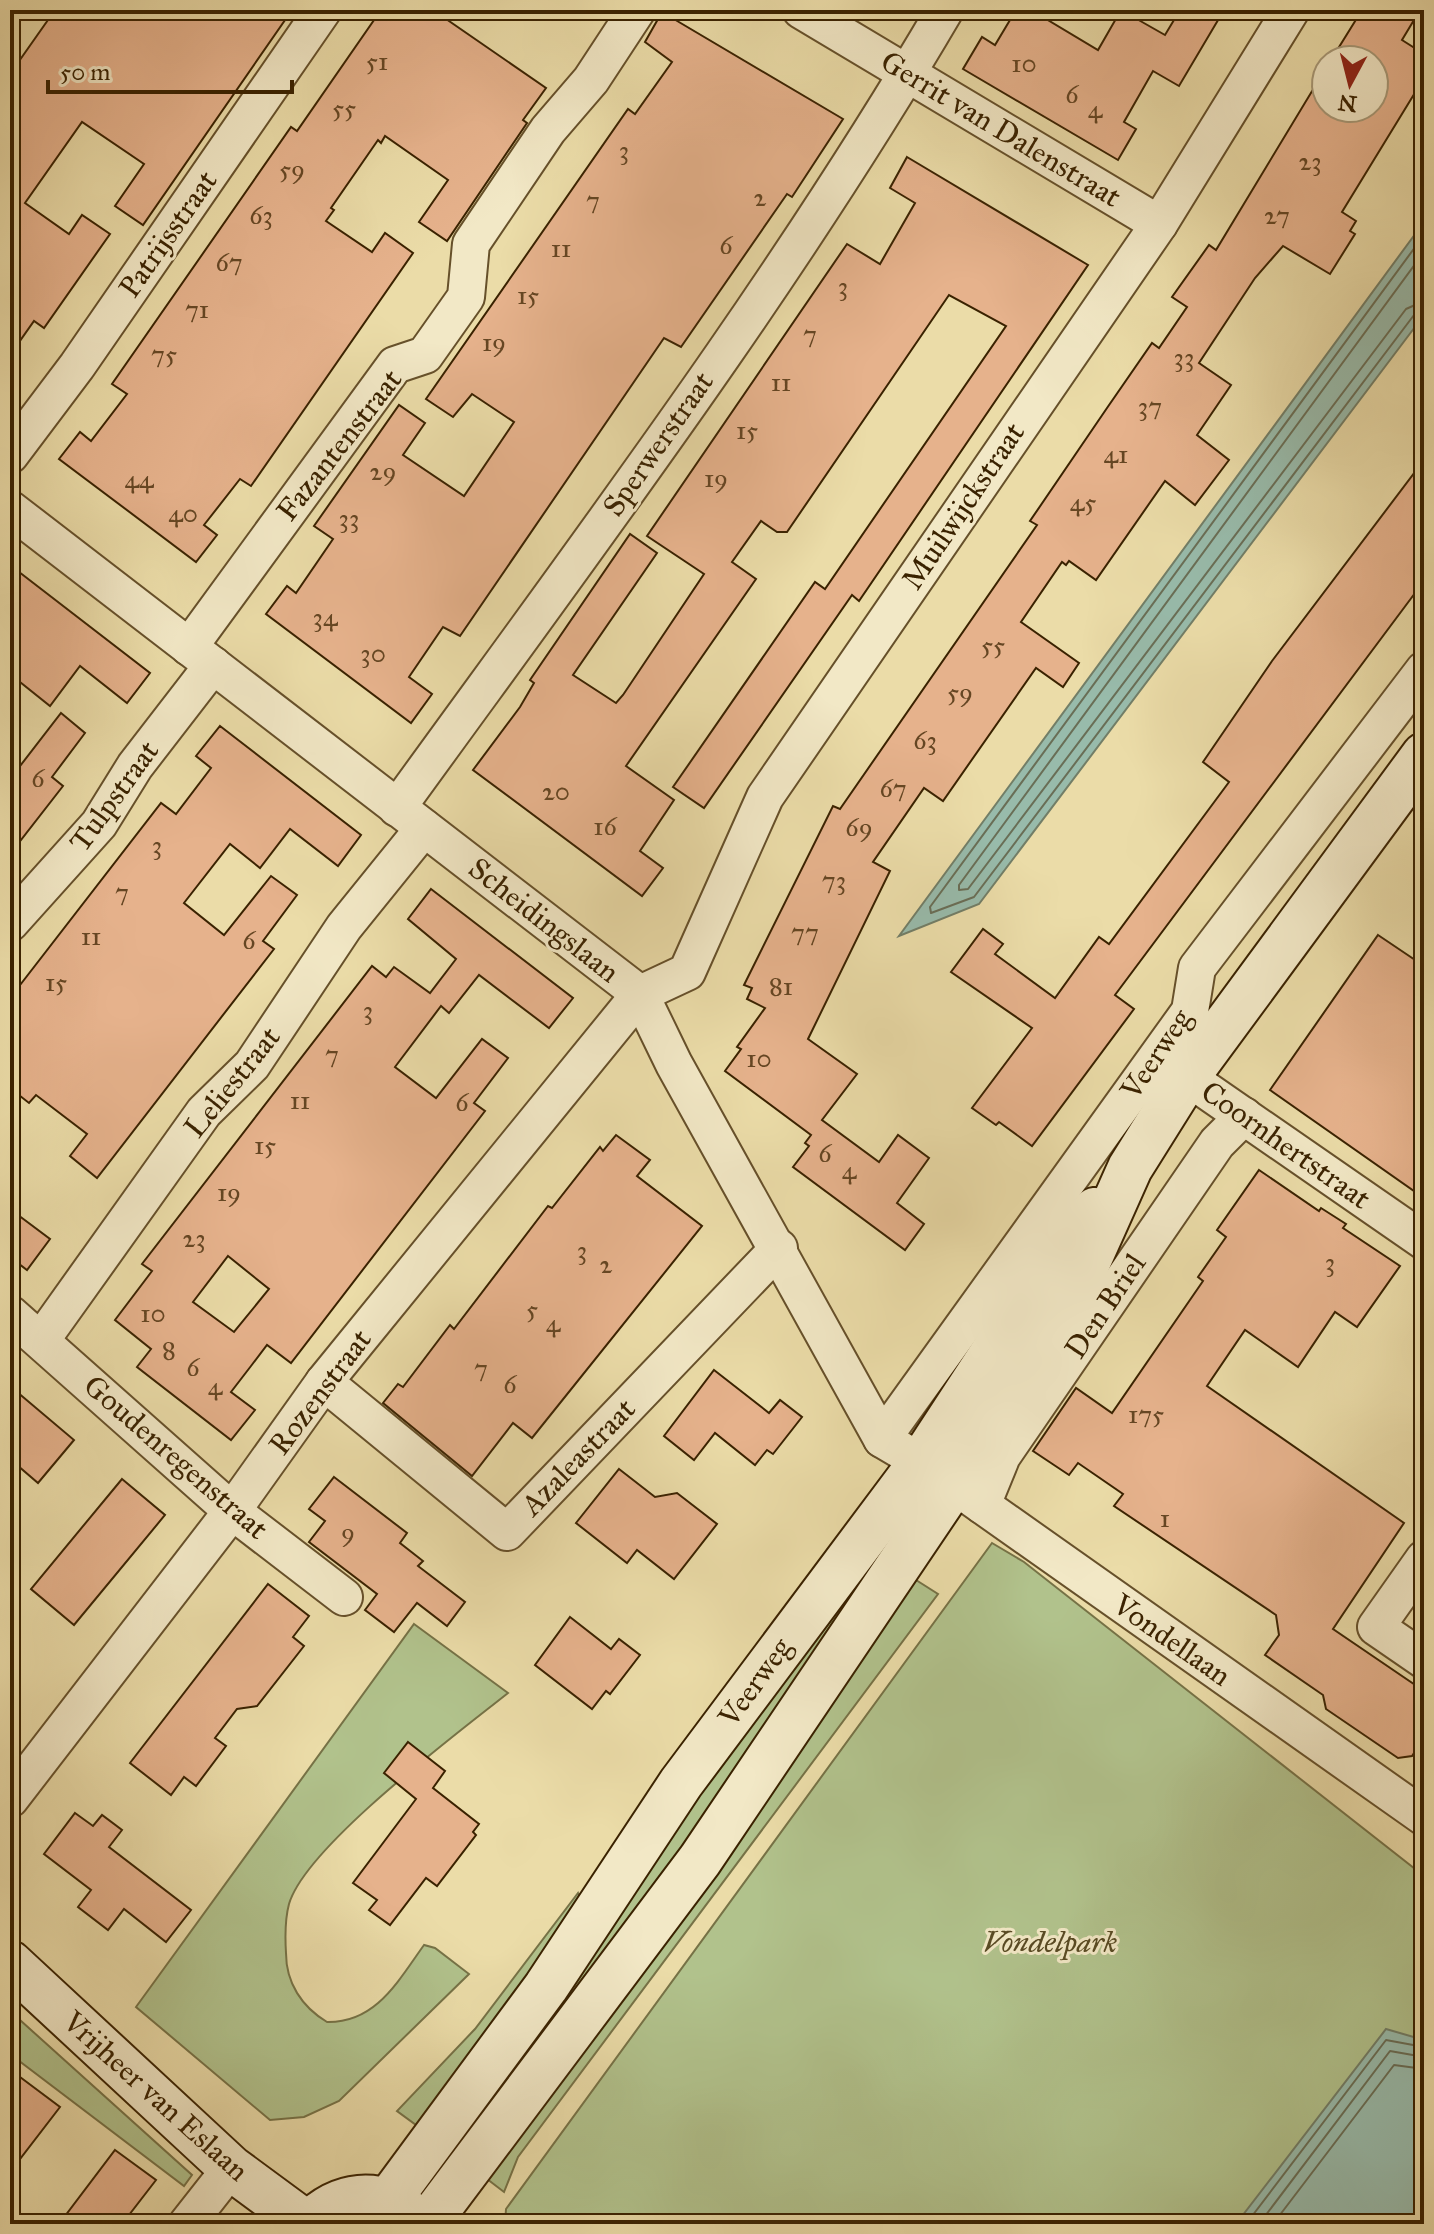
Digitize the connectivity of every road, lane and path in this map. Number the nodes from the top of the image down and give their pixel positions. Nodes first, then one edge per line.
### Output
1 (637, 10) edge
2 (801, 10) edge
3 (945, 10) edge
4 (1291, 10) edge
5 (321, 11) edge
6 (908, 73) junction
7 (1159, 224) junction
8 (10, 455) edge
9 (10, 509) edge
10 (201, 656) junction
11 (1424, 670) edge
12 (1424, 755) edge
13 (411, 818) junction
14 (10, 923) edge
15 (640, 994) junction
16 (1187, 1077) junction
17 (1244, 1116) junction
18 (1424, 1241) edge
19 (779, 1248) junction
20 (10, 1314) edge
21 (42, 1339) junction
22 (324, 1382) junction
23 (882, 1439) junction
24 (952, 1484) junction
25 (232, 1511) junction
26 (1424, 1559) edge
27 (344, 1597) dead end
28 (1424, 1660) edge
29 (10, 1799) edge
30 (1424, 1817) edge
31 (10, 1963) edge
32 (231, 2168) junction
33 (404, 2212) edge
34 (187, 2224) edge
35 (308, 2224) edge
36 (427, 2224) edge

1 - 10 street, Fazantenstraat
2 - 6 street, Gerrit van Dalenstraat
3 - 6 street, Sperwerstraat
4 - 7 street, Muilwijckstraat
5 - 8 street, Patrijsstraat
6 - 7 street, Gerrit van Dalenstraat
6 - 13 street, Sperwerstraat
7 - 15 street, Muilwijckstraat
9 - 10 street, Scheidingslaan
10 - 13 street, Scheidingslaan
10 - 14 street, Tulpstraat
11 - 23 street, Veerweg
12 - 16 street, Veerweg
13 - 15 street, Scheidingslaan
13 - 21 street, Leliestraat
15 - 19 street, Scheidingslaan
15 - 22 street, Rozenstraat
16 - 17 street, Coornhertstraat
16 - 24 street, Veerweg
17 - 18 street, Coornhertstraat
17 - 24 street, Den Briel
19 - 22 street, Azaleastraat
19 - 23 street, Scheidingslaan
20 - 21 street, Goudenregenstraat
21 - 25 street, Goudenregenstraat
22 - 25 street, Rozenstraat
23 - 24 street
24 - 30 street, Vondellaan
24 - 33 street, Veerweg
24 - 36 street, Veerweg
25 - 27 street, Goudenregenstraat
25 - 29 street, Rozenstraat
26 - 28 street
31 - 32 street, Vrijheer van Eslaan
32 - 34 street
32 - 35 street, Vrijheer van Eslaan
33 - 35 street

